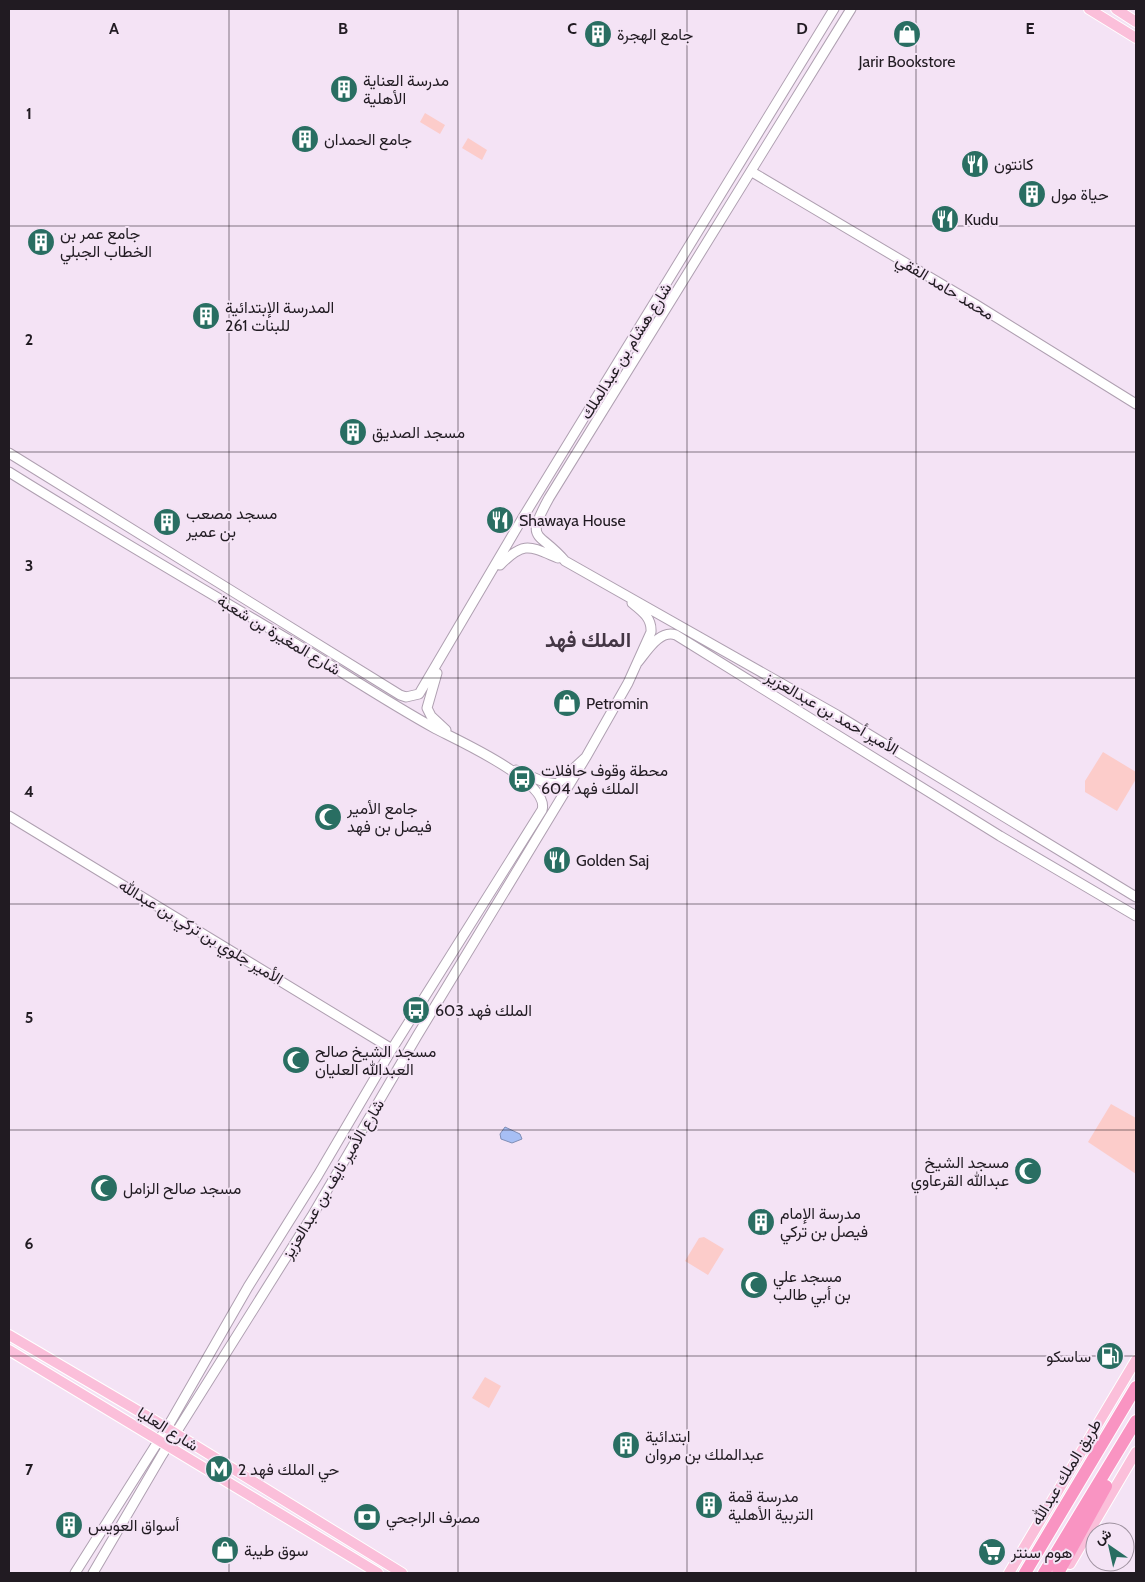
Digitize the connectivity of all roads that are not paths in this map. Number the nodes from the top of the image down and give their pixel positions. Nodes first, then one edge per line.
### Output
1 (834, 9) edge
2 (851, 9) edge
3 (1089, 9) edge
4 (1116, 9) edge
5 (1136, 22) edge
6 (1136, 38) edge
7 (752, 172) junction
8 (1136, 404) edge
9 (9, 453) edge
10 (9, 472) edge
11 (535, 526) joint
12 (565, 561) junction
13 (491, 573) junction
14 (618, 592) junction
15 (638, 662) junction
16 (438, 665) junction
17 (420, 694) joint
18 (452, 736) junction
19 (586, 757) junction
20 (506, 767) junction
21 (543, 802) joint
22 (9, 816) edge
23 (1134, 895) edge
24 (1124, 908) junction
25 (1136, 916) edge
26 (392, 1048) junction
27 (226, 1326) junction
28 (241, 1331) junction
29 (9, 1335) edge
30 (9, 1350) edge
31 (1136, 1360) edge
32 (1136, 1387) edge
33 (1128, 1400) junction
34 (1136, 1421) edge
35 (167, 1428) junction
36 (1136, 1433) edge
37 (176, 1434) junction
38 (164, 1443) junction
39 (1136, 1452) edge
40 (96, 1539) junction
41 (111, 1544) junction
42 (75, 1573) edge
43 (93, 1573) edge
44 (378, 1573) edge
45 (402, 1573) edge
46 (1011, 1573) edge
47 (1025, 1573) edge
48 (1044, 1573) edge
49 (1058, 1573) edge
50 (1064, 1573) edge

1 - 13 street, شارع هشام بن عبدالملك
2 - 7 street, شارع هشام بن عبدالملك
3 - 6 main road
4 - 5 main road
7 - 8 street, محمد حامد الفقي
7 - 11 street, شارع هشام بن عبدالملك
9 - 17 street, شارع المغيرة بن شعبة
10 - 18 street, شارع المغيرة بن شعبة
11 - 12 street, الأمير أحمد بن عبدالعزيز
12 - 13 street
12 - 14 street, الأمير أحمد بن عبدالعزيز
13 - 16 street, شارع هشام بن عبدالملك
14 - 15 street
14 - 23 street, الأمير أحمد بن عبدالعزيز
15 - 19 street, شارع الأمير نايف بن عبدالعزيز
15 - 24 street, الأمير أحمد بن عبدالعزيز
16 - 17 street, شارع هشام بن عبدالملك
16 - 18 street
18 - 20 street, شارع المغيرة بن شعبة
19 - 20 street
19 - 28 street, شارع الأمير نايف بن عبدالعزيز
20 - 21 street, شارع المغيرة بن شعبة
21 - 26 street, شارع الأمير نايف بن عبدالعزيز
22 - 26 street, الأمير جلوي بن تركي بن عبدالله
23 - 24 street
24 - 25 street, الأمير أحمد بن عبدالعزيز
26 - 27 street, شارع الأمير نايف بن عبدالعزيز
27 - 28 street
27 - 35 street, شارع الأمير نايف بن عبدالعزيز
28 - 37 street, شارع الأمير نايف بن عبدالعزيز
29 - 35 main road, شارع العليا
30 - 38 main road, شارع العليا
31 - 46 main road
32 - 33 highway, طريق الملك عبدالله
33 - 46 main road
33 - 47 highway, طريق الملك عبدالله
34 - 48 highway, طريق الملك عبدالله
35 - 37 main road, شارع العليا
35 - 38 street, شارع الأمير نايف بن عبدالعزيز
36 - 49 highway
37 - 38 street, شارع الأمير نايف بن عبدالعزيز
37 - 45 main road, شارع العليا
38 - 40 street, شارع الأمير نايف بن عبدالعزيز
38 - 41 street, شارع الأمير نايف بن عبدالعزيز
38 - 44 main road, شارع العليا
39 - 50 main road
40 - 41 street
40 - 42 street, شارع الأمير نايف بن عبدالعزيز
41 - 43 street, شارع الأمير نايف بن عبدالعزيز

